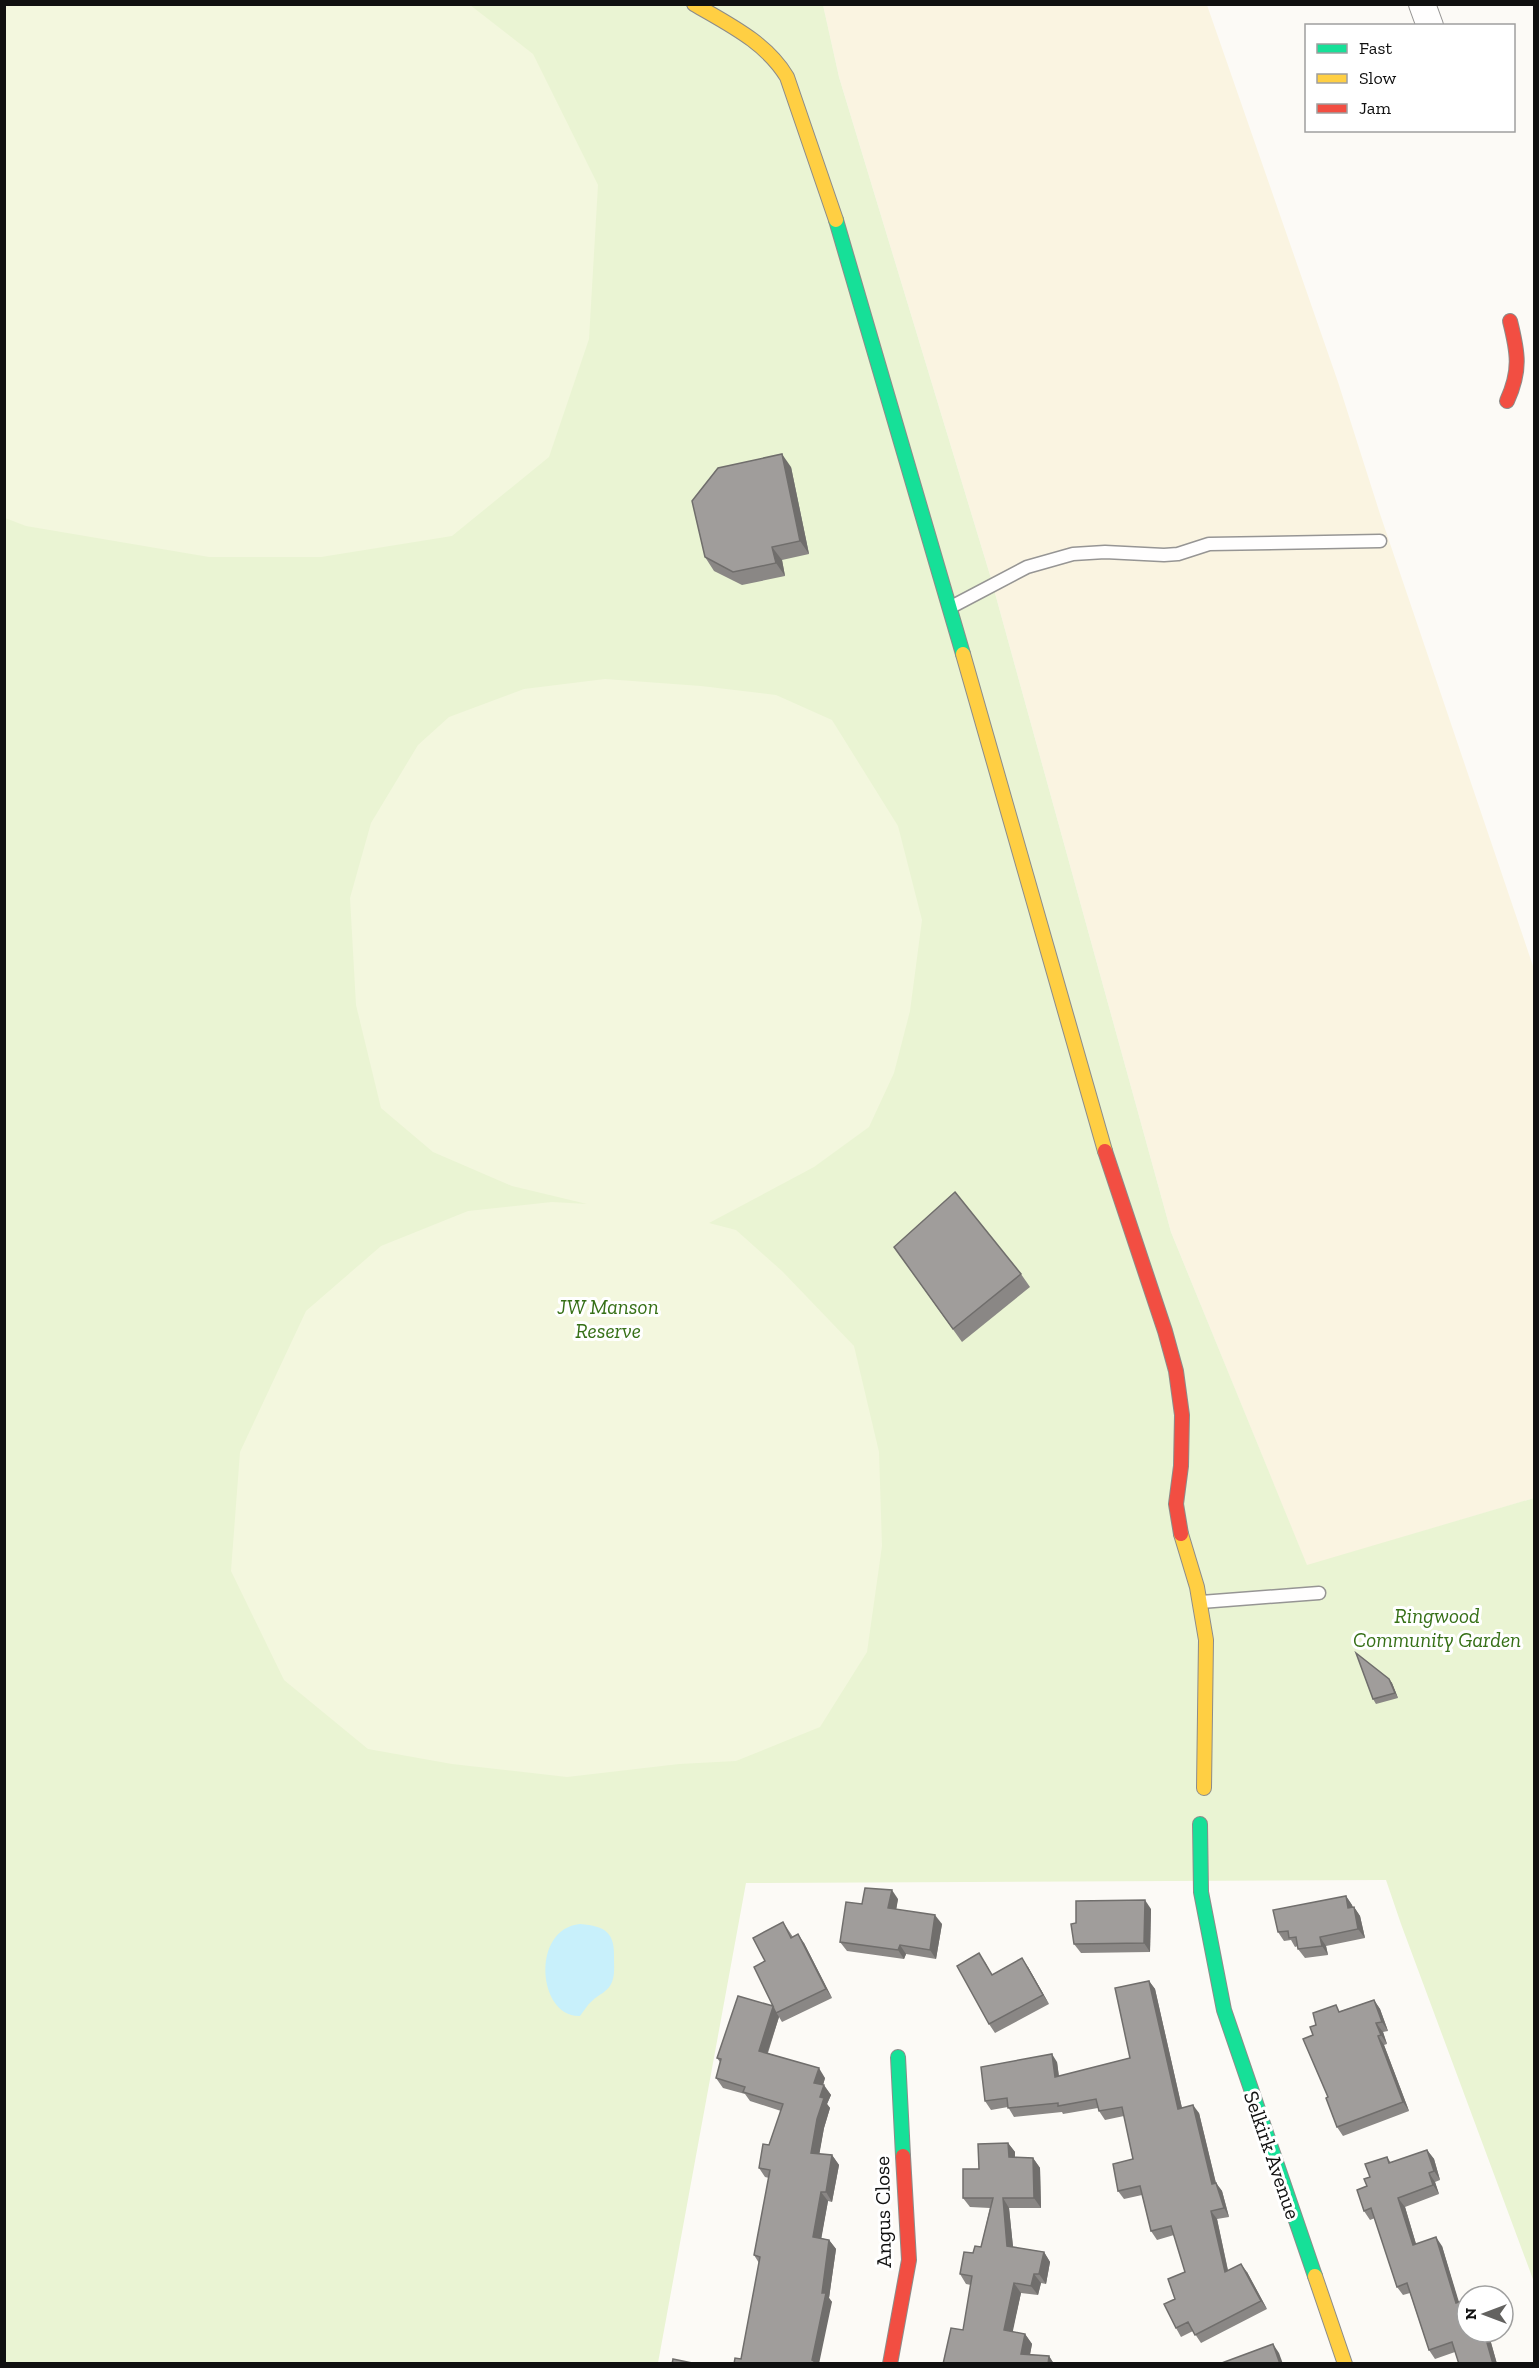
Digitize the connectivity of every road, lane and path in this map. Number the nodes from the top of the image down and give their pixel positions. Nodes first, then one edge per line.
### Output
1 (694, 4) edge
2 (1422, 4) edge
3 (1429, 24) edge
4 (1510, 321) dead end
5 (1527, 360) edge
6 (1507, 400) dead end
7 (1380, 541) dead end
8 (950, 608) junction
9 (1319, 1593) dead end
10 (1200, 1602) junction
11 (1204, 1794) dead end
12 (1206, 1819) dead end
13 (1211, 1944) joint
14 (898, 2057) dead end
15 (890, 2364) edge
16 (1345, 2364) edge

1 - 8 street
2 - 3 street
4 - 5 street
5 - 6 street
7 - 8 lane
8 - 10 street
9 - 10 lane
10 - 11 street
12 - 13 street, Selkirk Avenue
13 - 16 street, Selkirk Avenue
14 - 15 street, Angus Close

